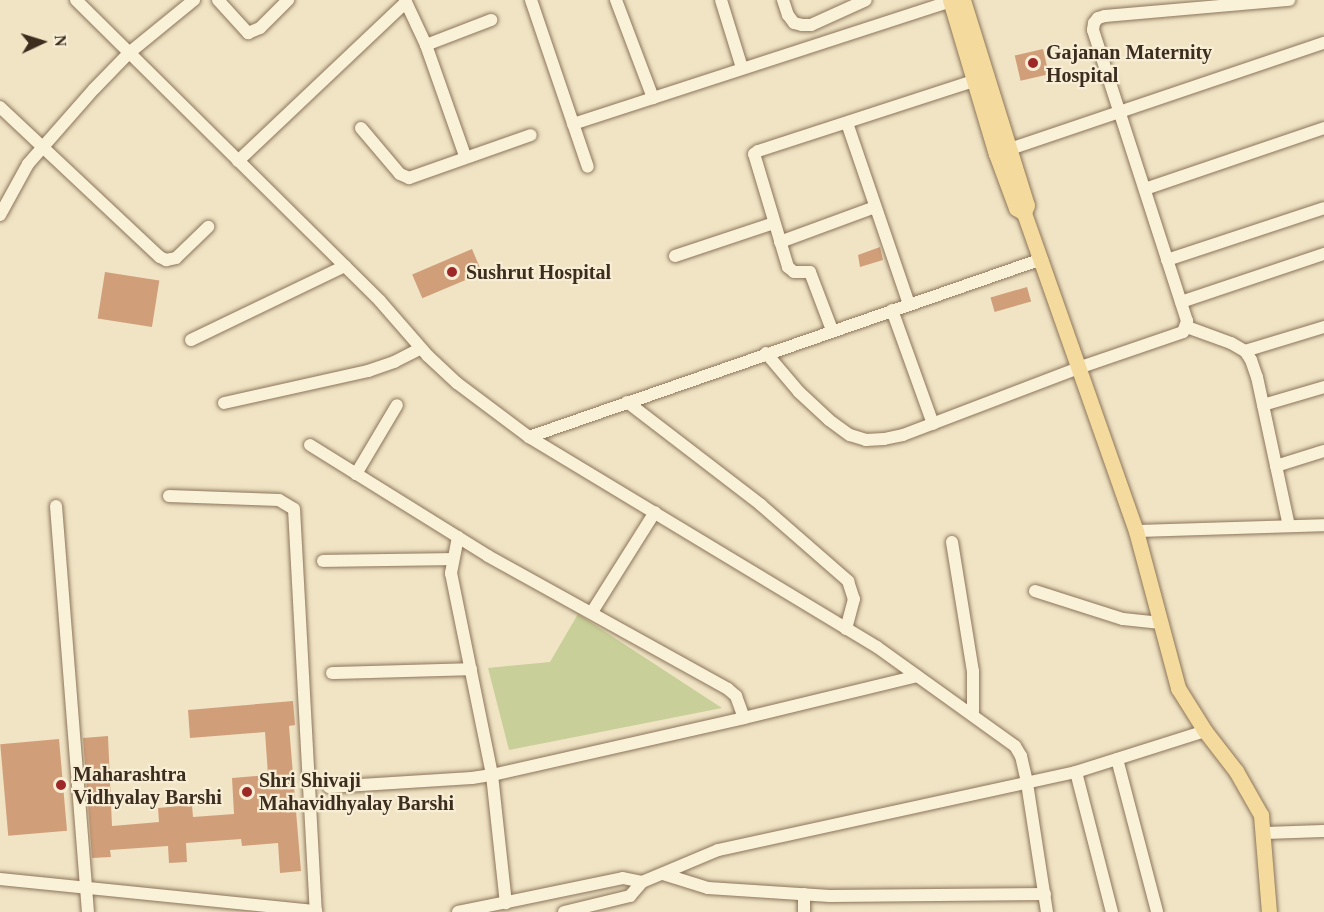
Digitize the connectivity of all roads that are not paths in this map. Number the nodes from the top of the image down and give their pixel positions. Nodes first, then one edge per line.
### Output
1 (76, 0) edge
2 (194, 0) edge
3 (218, 0) edge
4 (288, 0) edge
5 (531, 0) edge
6 (616, 0) edge
7 (721, 0) edge
8 (783, 0) edge
9 (954, 0) edge
10 (1289, 0) edge
11 (406, 1) edge
12 (862, 1) edge
13 (491, 20) dead end
14 (1324, 42) edge
15 (426, 45) junction
16 (129, 53) junction
17 (742, 68) junction
18 (974, 81) junction
19 (653, 98) junction
20 (0, 107) edge
21 (1120, 111) junction
22 (847, 123) junction
23 (573, 124) junction
24 (361, 128) dead end
25 (1324, 128) edge
26 (531, 135) dead end
27 (43, 148) junction
28 (1010, 149) junction
29 (465, 156) junction
30 (238, 161) junction
31 (588, 167) dead end
32 (1145, 189) junction
33 (875, 207) junction
34 (1324, 208) edge
35 (1024, 213) junction
36 (0, 215) edge
37 (774, 224) junction
38 (208, 227) dead end
39 (780, 242) junction
40 (1324, 254) edge
41 (675, 256) dead end
42 (1042, 259) junction
43 (1167, 260) junction
44 (345, 266) junction
45 (1181, 302) junction
46 (909, 304) junction
47 (892, 310) junction
48 (1187, 327) junction
49 (1324, 327) edge
50 (832, 330) junction
51 (191, 340) dead end
52 (421, 348) junction
53 (1245, 351) junction
54 (766, 353) junction
55 (1081, 367) junction
56 (1324, 387) edge
57 (627, 402) junction
58 (224, 403) dead end
59 (397, 405) dead end
60 (1263, 405) junction
61 (933, 424) junction
62 (529, 437) junction
63 (310, 445) dead end
64 (1324, 451) edge
65 (1276, 466) junction
66 (356, 474) junction
67 (169, 496) dead end
68 (56, 506) dead end
69 (655, 512) junction
70 (1324, 525) edge
71 (1289, 526) junction
72 (1136, 531) junction
73 (458, 537) junction
74 (952, 542) dead end
75 (452, 559) junction
76 (323, 561) dead end
77 (1035, 591) dead end
78 (592, 612) junction
79 (1161, 623) junction
80 (846, 628) junction
81 (471, 669) junction
82 (332, 673) dead end
83 (917, 676) junction
84 (974, 715) junction
85 (744, 718) junction
86 (1205, 731) junction
87 (1117, 759) junction
88 (1076, 772) junction
89 (492, 775) junction
90 (1028, 783) junction
91 (329, 787) dead end
92 (1324, 831) edge
93 (1264, 833) junction
94 (663, 874) junction
95 (0, 879) edge
96 (642, 882) junction
97 (85, 890) junction
98 (804, 894) junction
99 (1045, 894) junction
100 (506, 903) junction
101 (598, 908) edge
102 (88, 912) edge
103 (316, 912) edge
104 (458, 912) edge
105 (564, 912) edge
106 (804, 912) edge
107 (1047, 912) edge
108 (1112, 912) edge
109 (1157, 912) edge
110 (1269, 912) edge

1 - 16 street
2 - 16 street
3 - 4 street
5 - 23 street
6 - 19 street
7 - 17 street
8 - 12 street
9 - 17 street
9 - 18 main road
9 - 28 main road
10 - 21 street
11 - 15 street
11 - 30 street
13 - 15 street
14 - 21 street
15 - 29 street
16 - 27 street
16 - 30 street
17 - 19 street
18 - 22 street
18 - 35 main road
19 - 23 street
20 - 27 street
21 - 28 street
21 - 32 street
22 - 33 street
22 - 37 street
23 - 31 street
24 - 29 street
25 - 32 street
26 - 29 street
27 - 36 street
27 - 38 street
28 - 35 main road
30 - 44 street
32 - 43 street
33 - 39 street
33 - 46 street
34 - 43 street
35 - 42 main road
37 - 39 street
37 - 41 street
39 - 50 street
40 - 45 street
42 - 46 street
42 - 55 main road
43 - 45 street
44 - 51 street
44 - 52 street
45 - 48 street
46 - 47 street
47 - 50 street
47 - 61 street
48 - 53 street
48 - 55 street
49 - 53 street
50 - 54 street
52 - 58 street
52 - 62 street
53 - 60 street
54 - 57 street
54 - 61 street
55 - 61 street
55 - 72 main road
56 - 60 street
57 - 62 street
57 - 80 street
59 - 66 street
60 - 65 street
62 - 69 street
63 - 66 street
64 - 65 street
65 - 71 street
66 - 73 street
67 - 103 street
68 - 97 street
69 - 78 street
69 - 80 street
70 - 71 street
71 - 72 street
72 - 79 main road
73 - 75 street
73 - 78 street
74 - 84 street
75 - 76 street
75 - 81 street
77 - 79 street
78 - 85 street
79 - 86 main road
80 - 83 street
81 - 82 street
81 - 89 street
83 - 84 street
83 - 85 street
84 - 90 street
85 - 89 street
86 - 87 street
86 - 93 main road
87 - 88 street
87 - 109 street
88 - 90 street
88 - 108 street
89 - 91 street
89 - 100 street
90 - 94 street
90 - 99 street
92 - 93 street
93 - 110 main road
94 - 96 street
94 - 98 street
95 - 97 street
96 - 100 street
96 - 101 street
97 - 102 street
97 - 103 street
98 - 99 street
98 - 106 street
99 - 107 street
100 - 104 street
101 - 105 street

